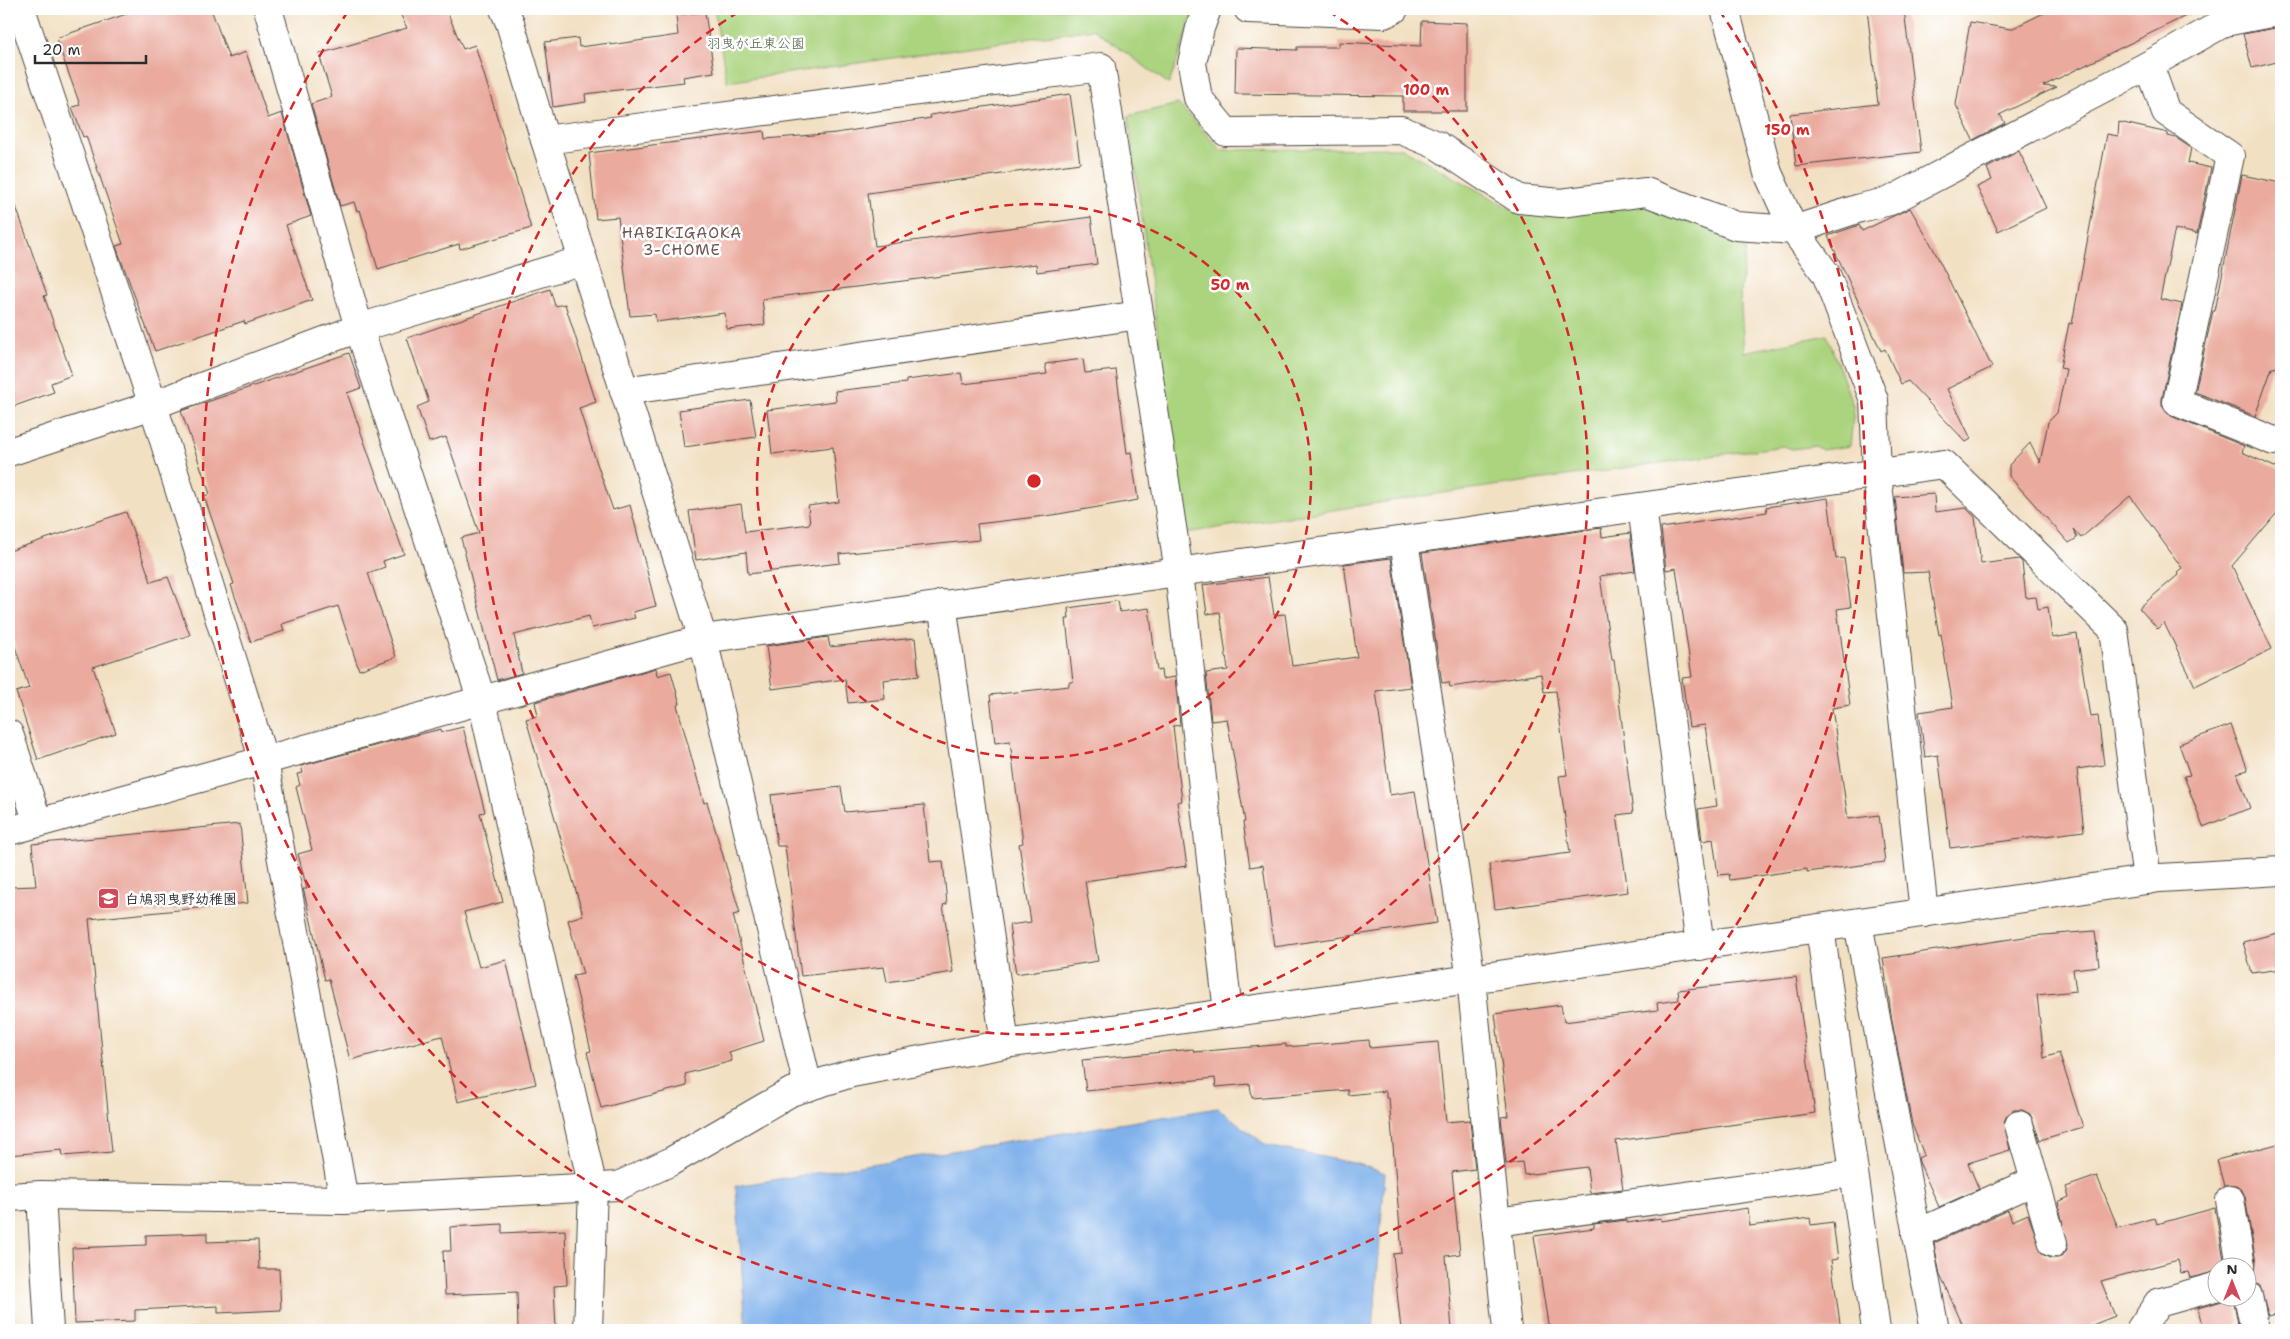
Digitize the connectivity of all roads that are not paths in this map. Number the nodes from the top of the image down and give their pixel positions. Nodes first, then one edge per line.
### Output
1 (21, 9) edge
2 (268, 9) edge
3 (504, 9) edge
4 (1208, 9) edge
5 (1248, 9) edge
6 (1394, 9) edge
7 (1720, 11) edge
8 (2281, 11) edge
9 (2226, 15) edge
10 (2149, 65) junction
11 (545, 140) junction
12 (1794, 230) junction
13 (583, 260) junction
14 (1139, 315) junction
15 (359, 328) junction
16 (624, 391) junction
17 (153, 405) junction
18 (2281, 440) edge
19 (9, 452) edge
20 (1877, 474) junction
21 (1642, 507) junction
22 (1404, 540) junction
23 (1178, 572) junction
24 (942, 604) junction
25 (703, 639) junction
26 (482, 701) junction
27 (9, 734) edge
28 (264, 761) junction
29 (38, 823) junction
30 (9, 831) edge
31 (2281, 871) edge
32 (2147, 880) junction
33 (1924, 914) junction
34 (1858, 923) junction
35 (1820, 928) junction
36 (1700, 946) junction
37 (1471, 979) junction
38 (1228, 1013) junction
39 (1005, 1044) junction
40 (808, 1087) junction
41 (2019, 1125) dead end
42 (1854, 1173) junction
43 (2034, 1181) junction
44 (593, 1188) junction
45 (41, 1195) junction
46 (9, 1197) edge
47 (344, 1200) junction
48 (2230, 1200) dead end
49 (1496, 1222) junction
50 (1916, 1234) junction
51 (2053, 1243) dead end
52 (2240, 1256) edge
53 (2208, 1289) edge
54 (2250, 1306) edge
55 (49, 1330) edge
56 (588, 1330) edge
57 (1507, 1330) edge
58 (1876, 1330) edge
59 (1935, 1330) edge
60 (2140, 1330) edge
61 (2256, 1330) edge

1 - 17 street
2 - 15 street
3 - 11 street
4 - 12 street
5 - 6 street
7 - 12 street
8 - 9 street
9 - 10 street
10 - 12 street
10 - 18 street
11 - 13 street
11 - 14 street
12 - 20 street
13 - 15 street
13 - 16 street
14 - 16 street
14 - 23 street
15 - 17 street
15 - 26 street
16 - 25 street
17 - 19 street
17 - 28 street
20 - 21 street
20 - 32 street
20 - 33 street
21 - 22 street
21 - 36 street
22 - 23 street
22 - 37 street
23 - 24 street
23 - 38 street
24 - 25 street
24 - 39 street
25 - 26 street
25 - 40 street
26 - 28 street
26 - 44 street
27 - 29 street
28 - 29 street
28 - 47 street
29 - 30 street
31 - 32 street
32 - 33 street
33 - 34 street
34 - 35 street
34 - 50 street
35 - 36 street
35 - 42 street
36 - 37 street
37 - 38 street
37 - 49 street
38 - 39 street
39 - 40 street
40 - 44 street
41 - 43 street
42 - 49 street
42 - 58 street
43 - 50 street
43 - 51 street
44 - 47 street
44 - 56 street
45 - 46 street
45 - 47 street
45 - 55 street
48 - 52 street
49 - 57 street
50 - 59 street
53 - 60 street
54 - 61 street

